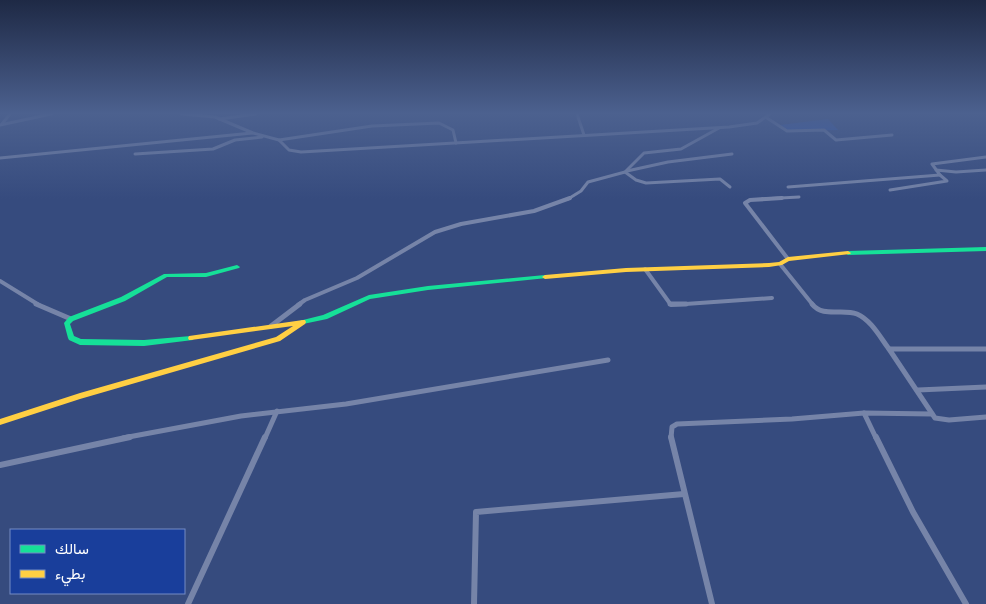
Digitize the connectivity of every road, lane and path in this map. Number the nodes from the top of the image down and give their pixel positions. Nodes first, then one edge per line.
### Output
1 (160, 142) edge
2 (229, 142) edge
3 (281, 142) edge
4 (469, 142) edge
5 (694, 142) edge
6 (456, 143) joint
7 (134, 154) dead end
8 (732, 154) dead end
9 (986, 157) edge
10 (0, 158) edge
11 (935, 169) junction
12 (986, 170) edge
13 (625, 172) junction
14 (940, 175) junction
15 (730, 187) dead end
16 (788, 187) dead end
17 (890, 190) dead end
18 (799, 197) dead end
19 (986, 249) edge
20 (788, 259) junction
21 (780, 264) junction
22 (237, 267) dead end
23 (645, 269) junction
24 (0, 281) edge
25 (772, 298) dead end
26 (71, 319) junction
27 (303, 322) junction
28 (270, 326) junction
29 (986, 349) edge
30 (889, 350) junction
31 (608, 360) dead end
32 (986, 387) edge
33 (918, 390) junction
34 (277, 411) junction
35 (864, 413) junction
36 (932, 414) junction
37 (986, 417) edge
38 (0, 422) edge
39 (0, 464) edge
40 (684, 494) junction
41 (188, 604) edge
42 (474, 604) edge
43 (712, 604) edge
44 (966, 604) edge

1 - 10 street
2 - 7 street
3 - 6 street
4 - 6 street
5 - 13 street
8 - 13 street
9 - 11 street
11 - 12 street
11 - 14 street
13 - 15 street
13 - 28 street
14 - 16 street
14 - 17 street
18 - 20 street
19 - 20 street
20 - 21 street
21 - 23 street
21 - 30 street
22 - 26 street
23 - 25 street
23 - 27 street
24 - 26 street
26 - 28 street
27 - 28 street
27 - 38 street
29 - 30 street
30 - 33 street
31 - 34 street
32 - 33 street
33 - 36 street
34 - 39 street
34 - 41 street
35 - 36 street
35 - 40 street
35 - 44 street
36 - 37 street
40 - 42 street
40 - 43 street

